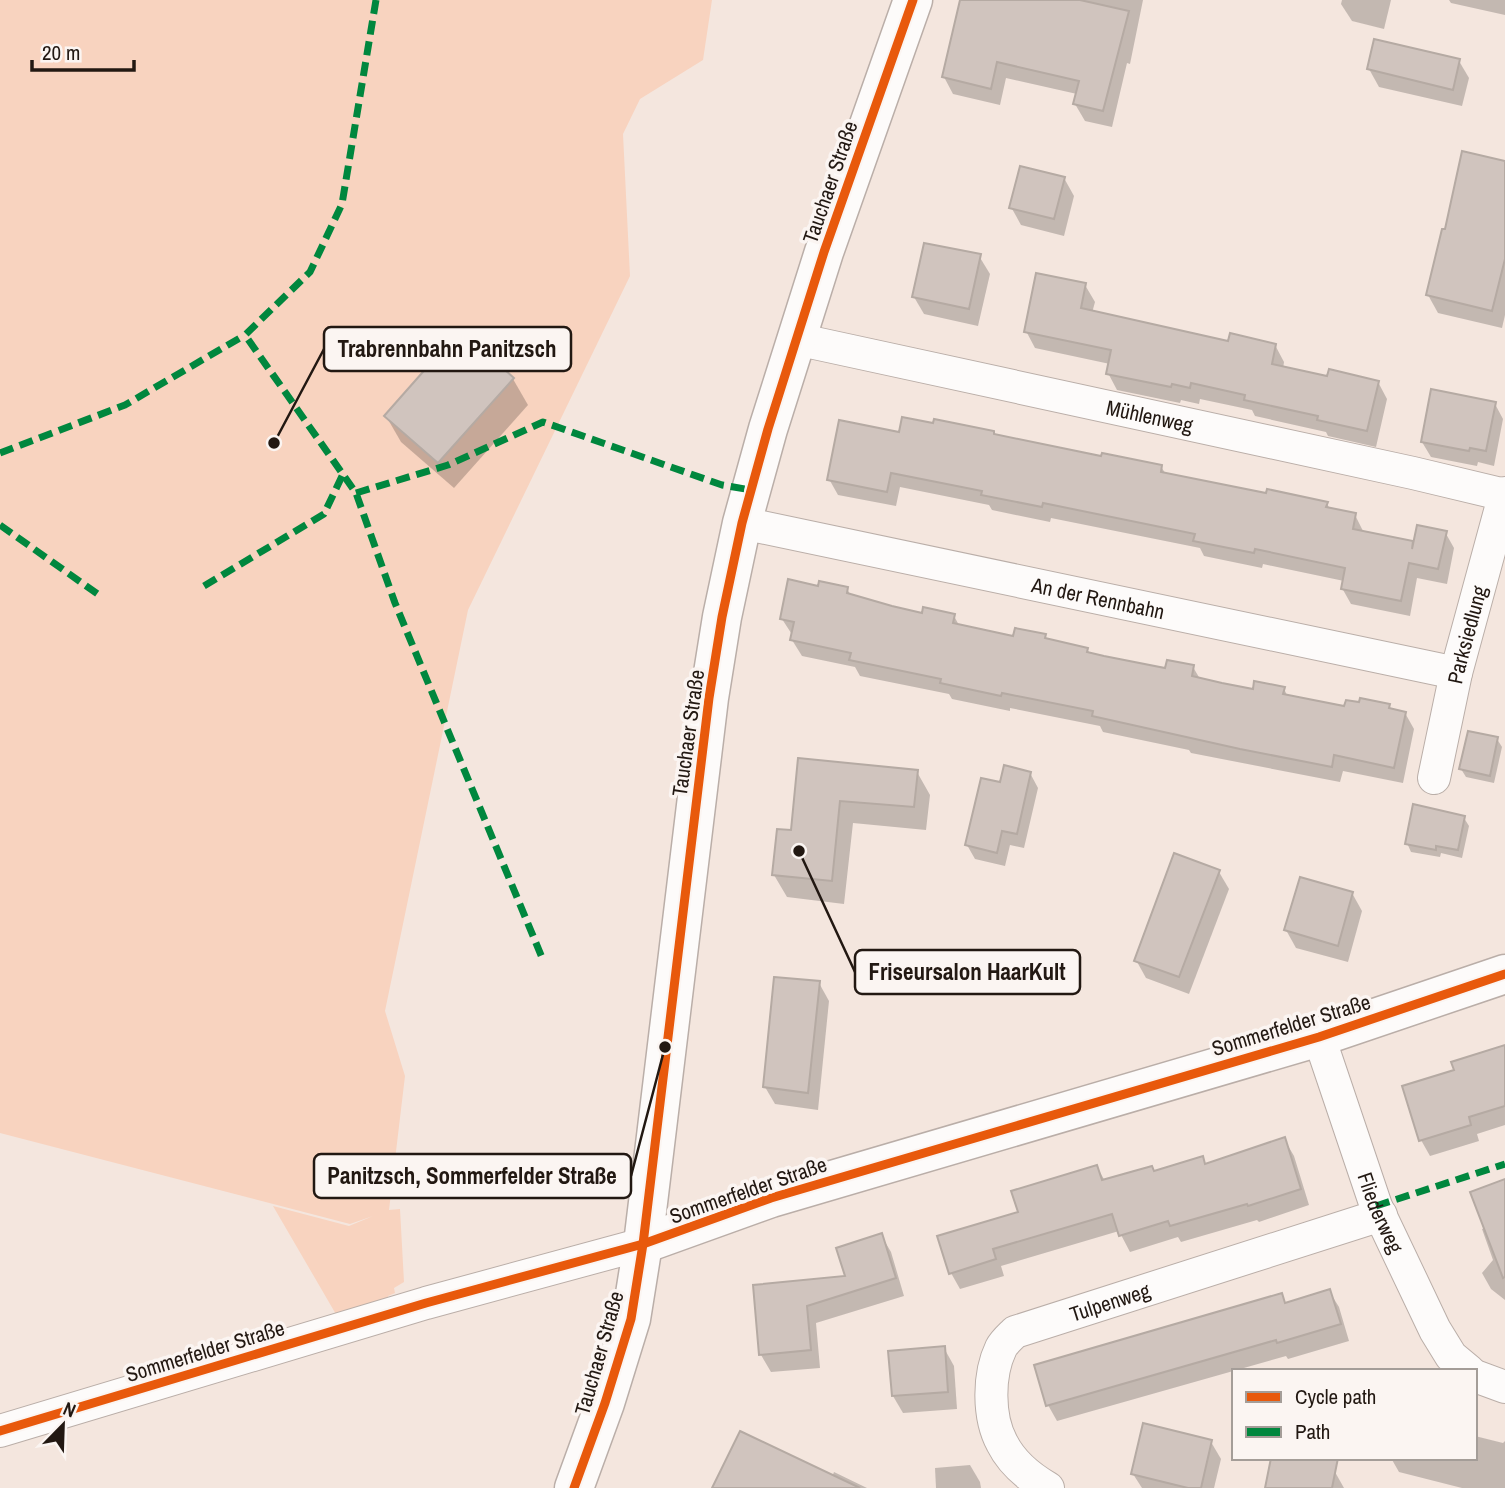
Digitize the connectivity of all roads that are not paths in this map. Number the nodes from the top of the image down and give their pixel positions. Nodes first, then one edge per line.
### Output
1 (913, 0) edge
2 (796, 339) junction
3 (1505, 495) edge
4 (742, 523) junction
5 (1456, 673) junction
6 (1434, 778) dead end
7 (1505, 974) edge
8 (1319, 1037) junction
9 (1381, 1215) junction
10 (643, 1244) junction
11 (1467, 1369) edge
12 (1477, 1377) edge
13 (1505, 1387) edge
14 (0, 1431) edge
15 (573, 1488) edge
16 (1048, 1488) edge

1 - 2 street, Tauchaer Straße
2 - 3 street, Mühlenweg
2 - 4 street, Tauchaer Straße
3 - 5 street, Parksiedlung
4 - 5 street, An der Rennbahn
4 - 10 street, Tauchaer Straße
5 - 6 street, Parksiedlung
7 - 8 street, Sommerfelder Straße
8 - 9 street, Fliederweg
8 - 10 street, Sommerfelder Straße
9 - 11 street, Fliederweg
9 - 16 street, Tulpenweg
10 - 14 street, Sommerfelder Straße
10 - 15 street, Tauchaer Straße
12 - 13 street

